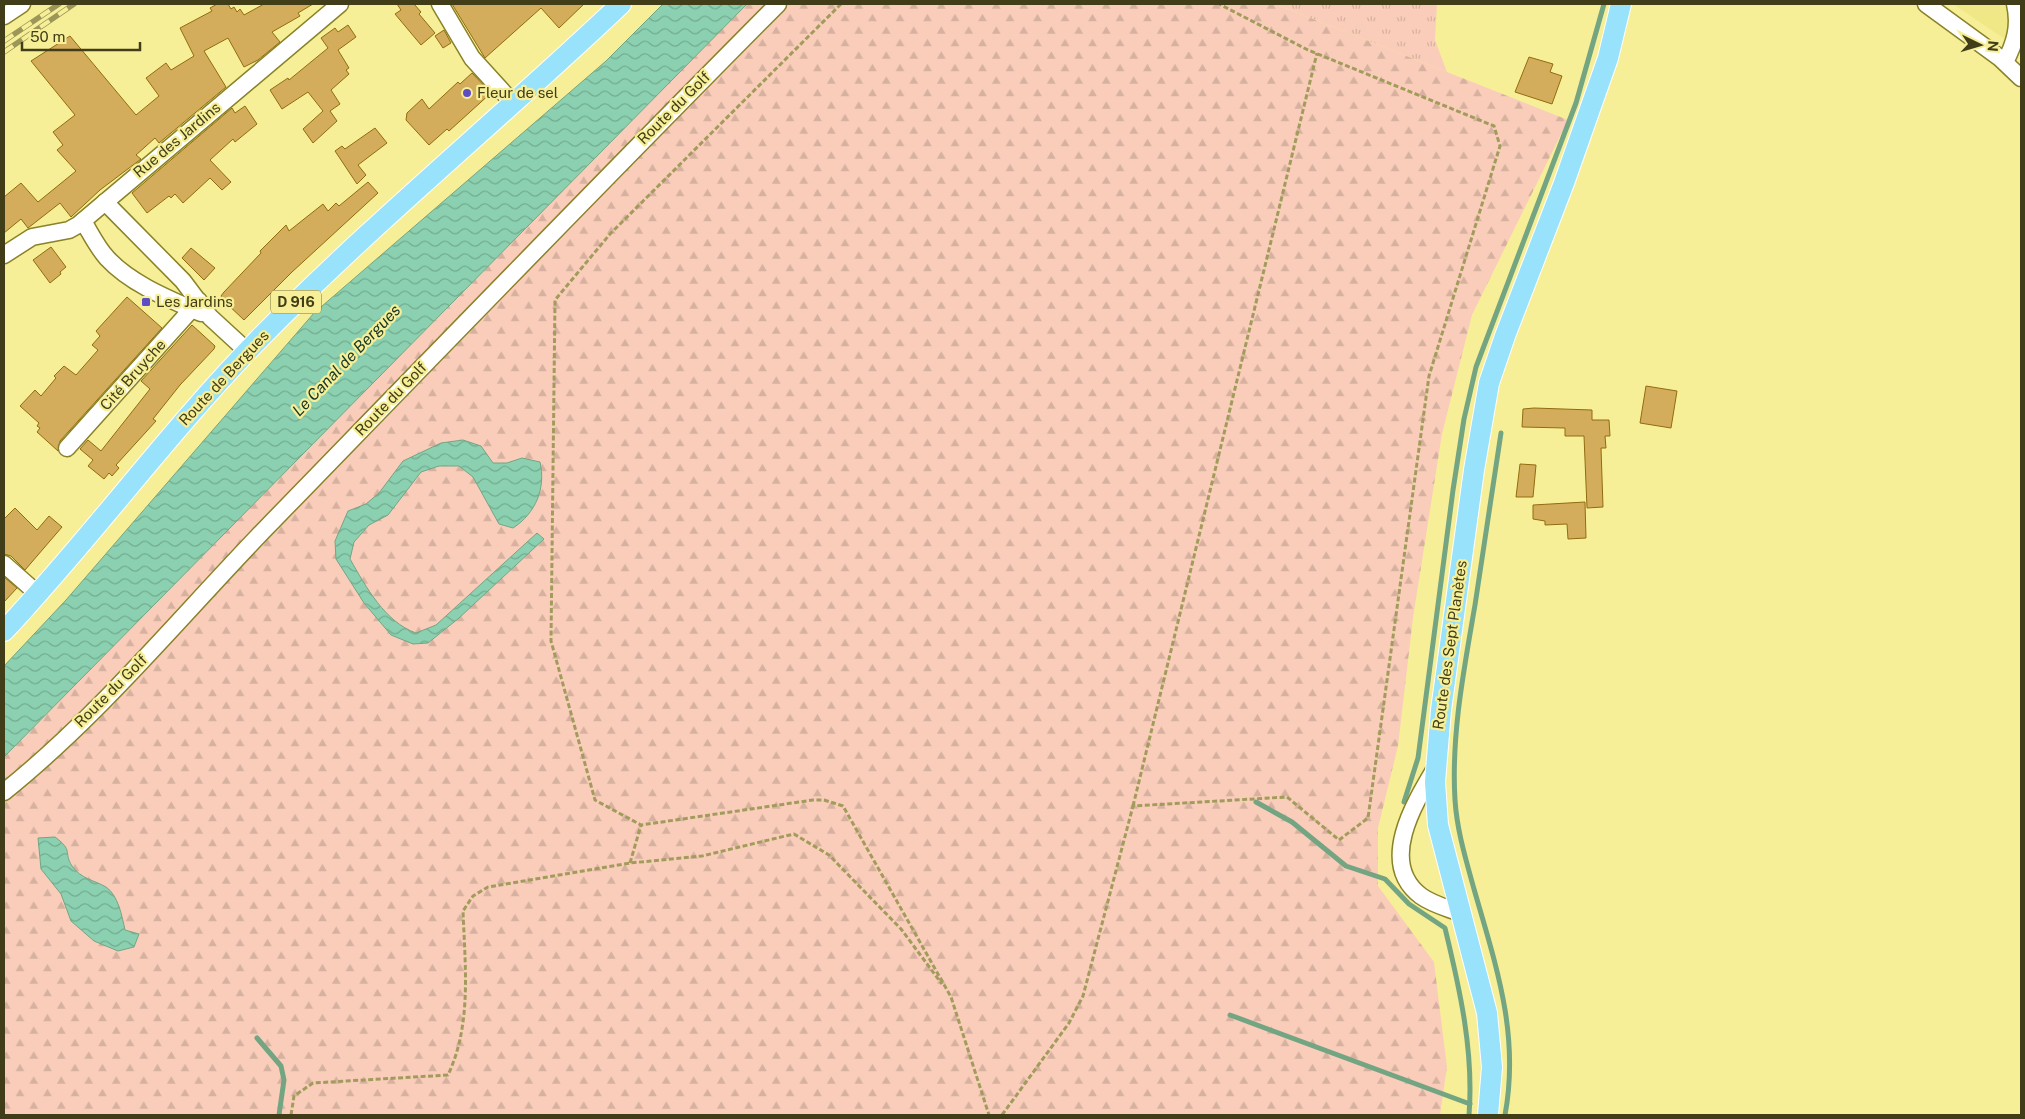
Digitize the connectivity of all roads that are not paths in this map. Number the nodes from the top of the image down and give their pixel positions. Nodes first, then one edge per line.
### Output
1 (22, 4) edge
2 (340, 4) edge
3 (440, 4) edge
4 (621, 4) edge
5 (778, 4) edge
6 (1621, 4) edge
7 (1634, 4) edge
8 (1926, 4) edge
9 (2015, 4) edge
10 (4, 16) edge
11 (2005, 62) junction
12 (2021, 78) edge
13 (513, 103) junction
14 (1564, 182) junction
15 (105, 202) junction
16 (84, 222) junction
17 (4, 255) edge
18 (195, 305) junction
19 (248, 351) junction
20 (67, 448) dead end
21 (4, 564) edge
22 (38, 594) junction
23 (4, 631) edge
24 (1436, 767) junction
25 (4, 792) edge
26 (1460, 913) junction
27 (1488, 1115) edge

1 - 10 street
2 - 15 street, Rue des Jardins
3 - 13 street
4 - 13 main road, Route de Bergues / D 916
5 - 25 street, Route du Golf
6 - 14 main road, Route des Sept Planètes
7 - 14 main road, Route des Sept Planètes
8 - 11 street
9 - 11 street
11 - 12 street
13 - 19 main road, Route de Bergues / D 916
14 - 24 main road, Route des Sept Planètes
15 - 16 street, Rue des Jardins
15 - 18 street
16 - 17 street, Rue des Jardins
16 - 18 street
18 - 19 street
18 - 20 street, Cité Bruyche
19 - 22 main road, Route de Bergues / D 916
21 - 22 street
22 - 23 main road, Route de Bergues / D 916
24 - 26 main road, Route des Sept Planètes
24 - 26 street
26 - 27 main road, Route des Sept Planètes

